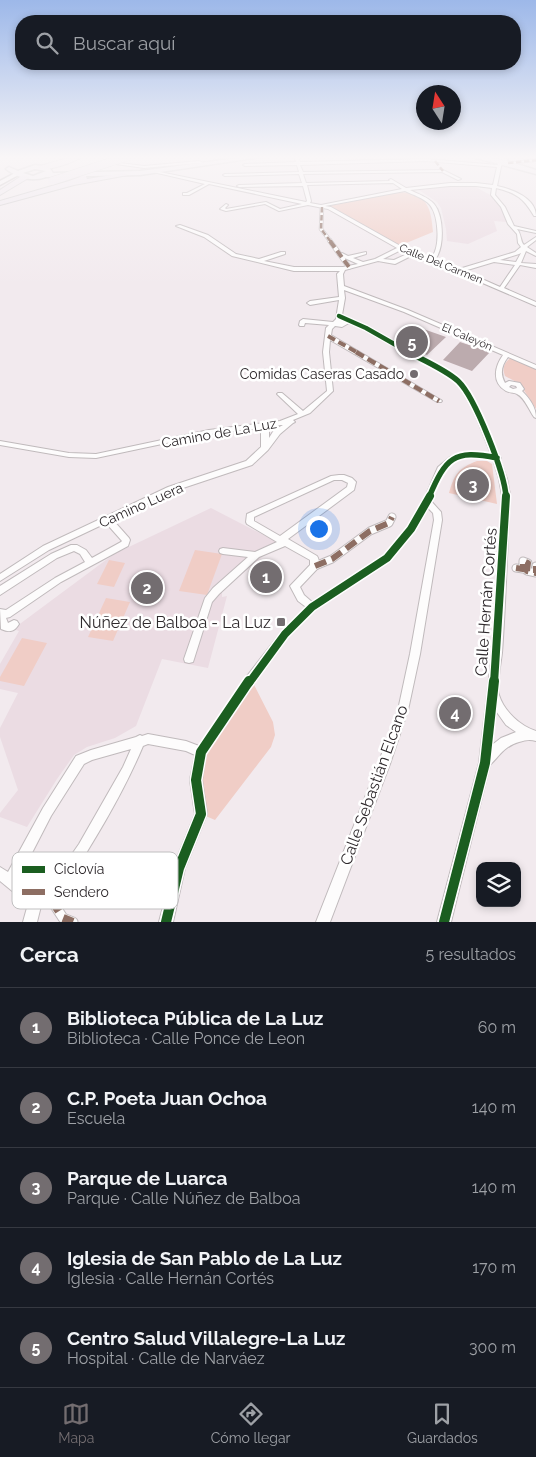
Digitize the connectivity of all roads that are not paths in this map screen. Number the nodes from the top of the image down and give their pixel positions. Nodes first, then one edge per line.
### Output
1 (284, 199) edge
2 (308, 199) edge
3 (362, 199) edge
4 (426, 199) edge
5 (496, 199) edge
6 (524, 199) edge
7 (306, 204) junction
8 (226, 206) dead end
9 (321, 207) junction
10 (536, 215) edge
11 (178, 226) dead end
12 (512, 227) junction
13 (536, 232) edge
14 (536, 238) edge
15 (525, 248) junction
16 (400, 249) junction
17 (283, 253) dead end
18 (340, 254) junction
19 (364, 254) dead end
20 (411, 254) junction
21 (536, 255) edge
22 (350, 257) junction
23 (260, 260) junction
24 (377, 260) junction
25 (492, 260) junction
26 (430, 261) junction
27 (363, 264) junction
28 (518, 264) junction
29 (536, 266) edge
30 (346, 268) junction
31 (459, 271) junction
32 (342, 287) junction
33 (501, 289) junction
34 (342, 298) junction
35 (310, 303) dead end
36 (536, 304) edge
37 (339, 316) junction
38 (349, 320) junction
39 (305, 324) dead end
40 (334, 325) junction
41 (363, 327) junction
42 (328, 334) junction
43 (507, 354) junction
44 (536, 367) edge
45 (280, 394) dead end
46 (436, 403) dead end
47 (302, 414) junction
48 (536, 416) edge
49 (263, 426) junction
50 (0, 443) edge
51 (492, 446) junction
52 (265, 448) junction
53 (478, 454) junction
54 (497, 458) junction
55 (426, 502) junction
56 (392, 517) dead end
57 (107, 519) junction
58 (284, 541) junction
59 (223, 551) dead end
60 (256, 555) junction
61 (90, 562) junction
62 (314, 566) junction
63 (536, 566) edge
64 (516, 568) dead end
65 (0, 578) edge
66 (0, 591) edge
67 (312, 607) junction
68 (1, 614) edge
69 (14, 624) dead end
70 (189, 660) dead end
71 (494, 695) junction
72 (533, 735) edge
73 (140, 740) junction
74 (201, 752) junction
75 (485, 763) junction
76 (21, 852) edge
77 (80, 852) edge
78 (12, 866) edge
79 (178, 872) edge
80 (5, 877) edge
81 (34, 909) edge
82 (57, 909) edge
83 (169, 909) edge
84 (30, 922) edge
85 (73, 922) edge
86 (166, 922) edge
87 (323, 922) edge
88 (444, 922) edge

1 - 7 street, Calle Del Carmen
2 - 7 street
3 - 9 street
4 - 26 street
5 - 12 street
6 - 10 street
7 - 8 street
7 - 9 street, Calle Del Carmen
9 - 16 street, Calle Del Carmen
9 - 18 street
11 - 23 street
12 - 13 street
12 - 15 street
14 - 15 street
15 - 21 street
15 - 25 street
15 - 28 street
16 - 20 street, Calle Del Carmen
16 - 24 street
17 - 23 street
18 - 22 street
18 - 30 street
19 - 22 street
20 - 24 street
20 - 26 street, Calle Del Carmen
22 - 27 street
23 - 30 street
24 - 27 street
25 - 28 street
25 - 31 street
26 - 31 street, Calle Del Carmen
27 - 30 street
28 - 29 street
28 - 33 street
30 - 32 street
31 - 33 street, Calle Del Carmen
32 - 34 street
32 - 43 street, El Caleyón
33 - 36 street, Calle Del Carmen
34 - 35 street
34 - 37 street
37 - 38 street, Calle Hernán Cortés
37 - 40 street, Camino de La Luz
38 - 40 street
38 - 41 street, Calle Hernán Cortés
39 - 40 street
40 - 41 street
40 - 42 street, Camino de La Luz
41 - 51 street, Calle Hernán Cortés
42 - 46 street
42 - 47 street, Camino de La Luz
43 - 44 street, El Caleyón
43 - 48 street
45 - 47 street
47 - 49 street, Camino de La Luz
47 - 52 street, Camino Luera
49 - 50 street, Camino de La Luz
49 - 52 street
51 - 53 street
51 - 54 street, Calle Hernán Cortés
52 - 57 street, Camino Luera
53 - 54 street
53 - 55 street
54 - 71 street, Calle Hernán Cortés
55 - 67 street
55 - 87 street, Calle Sebastián Elcano
56 - 62 street
57 - 61 street
57 - 65 street, Camino Luera
58 - 58 street
58 - 60 street
58 - 62 street
59 - 60 street
60 - 70 street
61 - 66 street
61 - 68 street
62 - 67 street
63 - 64 street
67 - 74 street
68 - 69 street
71 - 72 street
71 - 75 street, Calle Hernán Cortés
72 - 75 street
73 - 74 street
73 - 76 street
73 - 77 street
74 - 79 street
75 - 88 street, Calle Hernán Cortés
78 - 80 street
81 - 84 street
82 - 85 street
83 - 86 street

